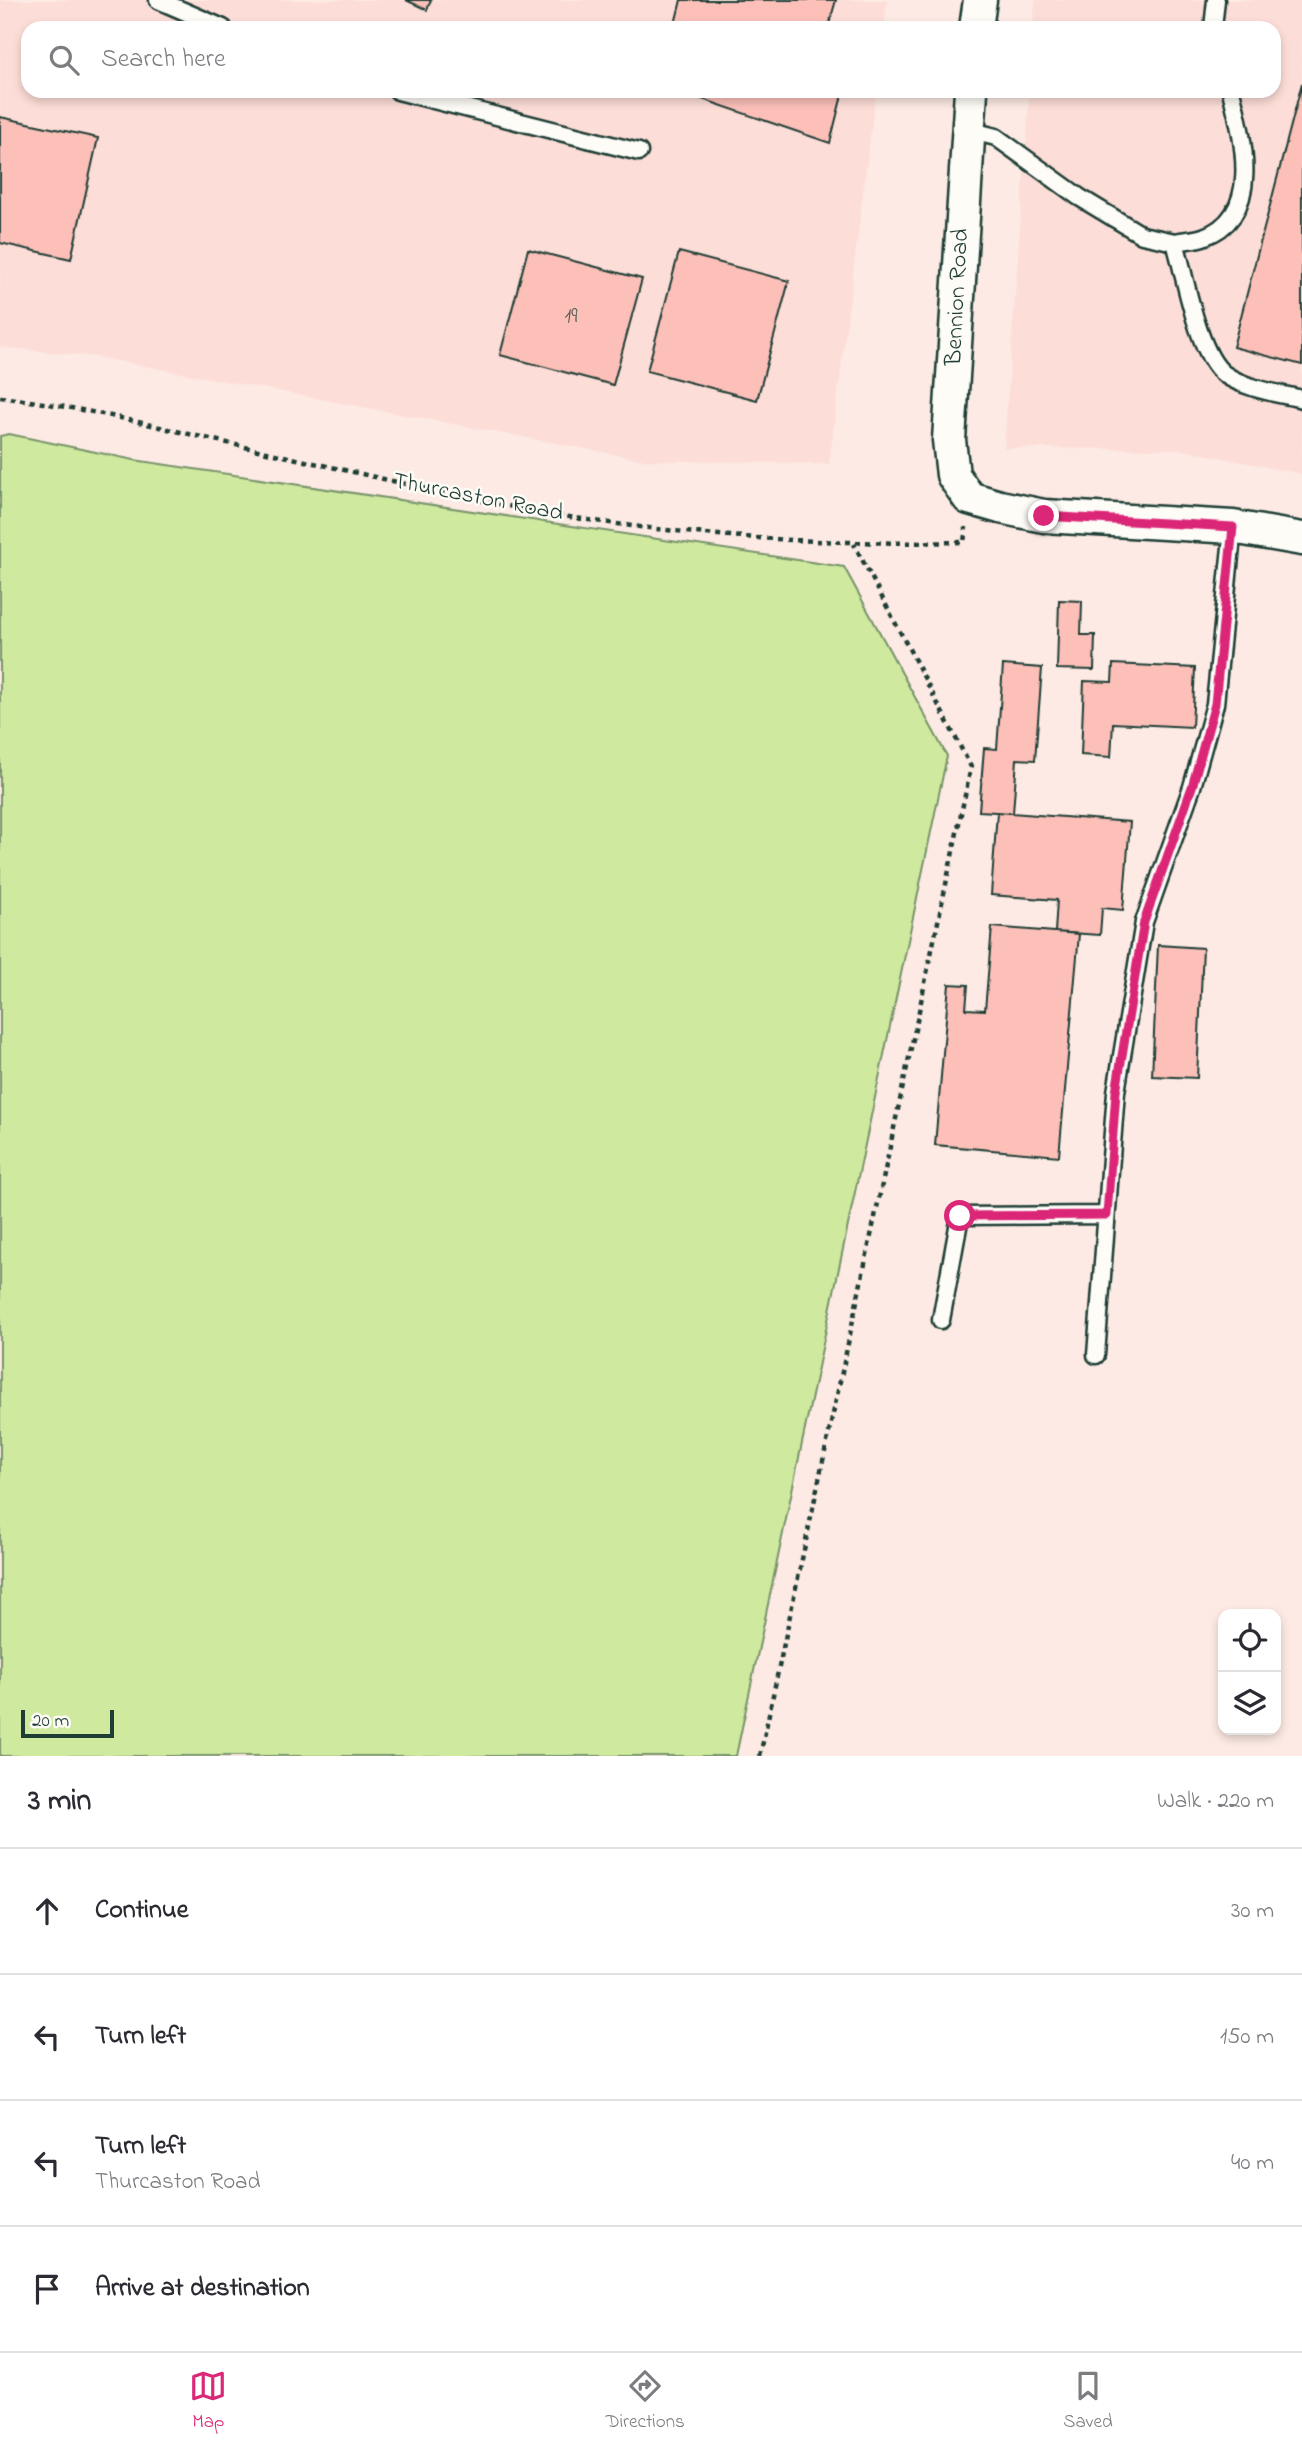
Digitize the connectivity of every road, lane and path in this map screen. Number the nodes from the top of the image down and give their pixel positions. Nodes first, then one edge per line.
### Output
1 (158, 0) edge
2 (980, 0) edge
3 (1216, 0) edge
4 (206, 21) edge
5 (977, 21) edge
6 (1214, 21) edge
7 (426, 98) edge
8 (970, 98) edge
9 (1232, 98) edge
10 (968, 130) junction
11 (639, 152) dead end
12 (1175, 242) junction
13 (0, 397) edge
14 (1302, 399) edge
15 (1233, 527) junction
16 (1302, 539) edge
17 (964, 542) dead end
18 (854, 544) junction
19 (1107, 1215) junction
20 (941, 1320) dead end
21 (1096, 1354) dead end
22 (760, 1756) edge

1 - 4 lane
2 - 5 street
3 - 6 lane
7 - 11 lane
8 - 10 street, Bennion Road
9 - 12 lane
10 - 12 lane
10 - 15 street, Bennion Road
12 - 14 lane
13 - 18 path, Thurcaston Road
15 - 16 street
15 - 19 lane
17 - 18 path, Thurcaston Road
18 - 22 path
19 - 20 lane
19 - 21 lane

